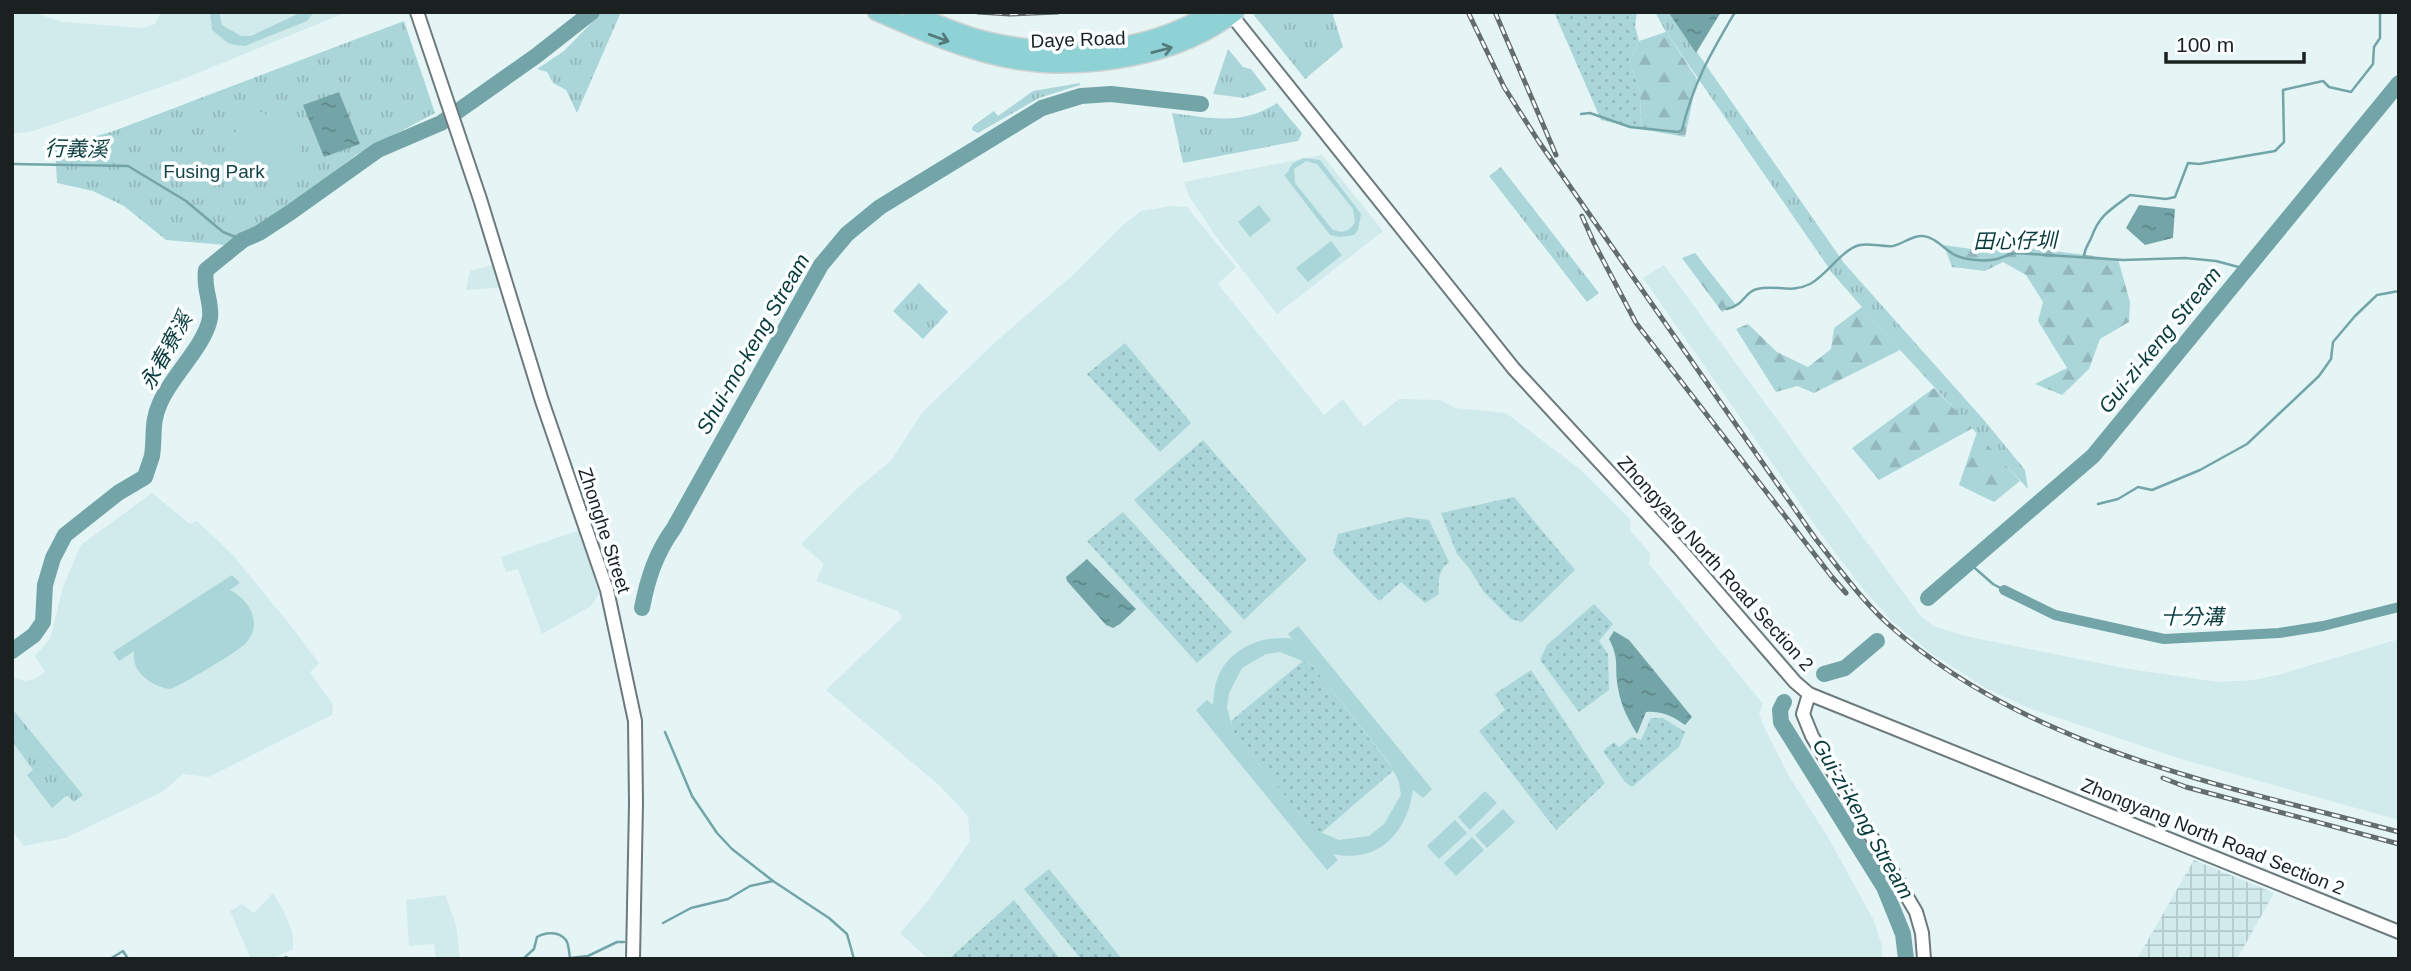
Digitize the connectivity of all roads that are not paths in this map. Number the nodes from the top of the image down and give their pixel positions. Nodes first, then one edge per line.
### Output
1 (417, 12) edge
2 (876, 12) edge
3 (911, 12) edge
4 (1211, 12) edge
5 (1232, 13) edge
6 (1809, 694) junction
7 (2394, 930) edge
8 (633, 959) edge
9 (1924, 959) edge

1 - 8 street, Zhonghe Street
2 -> 5 main road, Daye Road
3 - 4 main road, Daye Road
5 - 6 street, Zhongyang North Road Section 2
6 - 7 street, Zhongyang North Road Section 2
6 - 9 street

